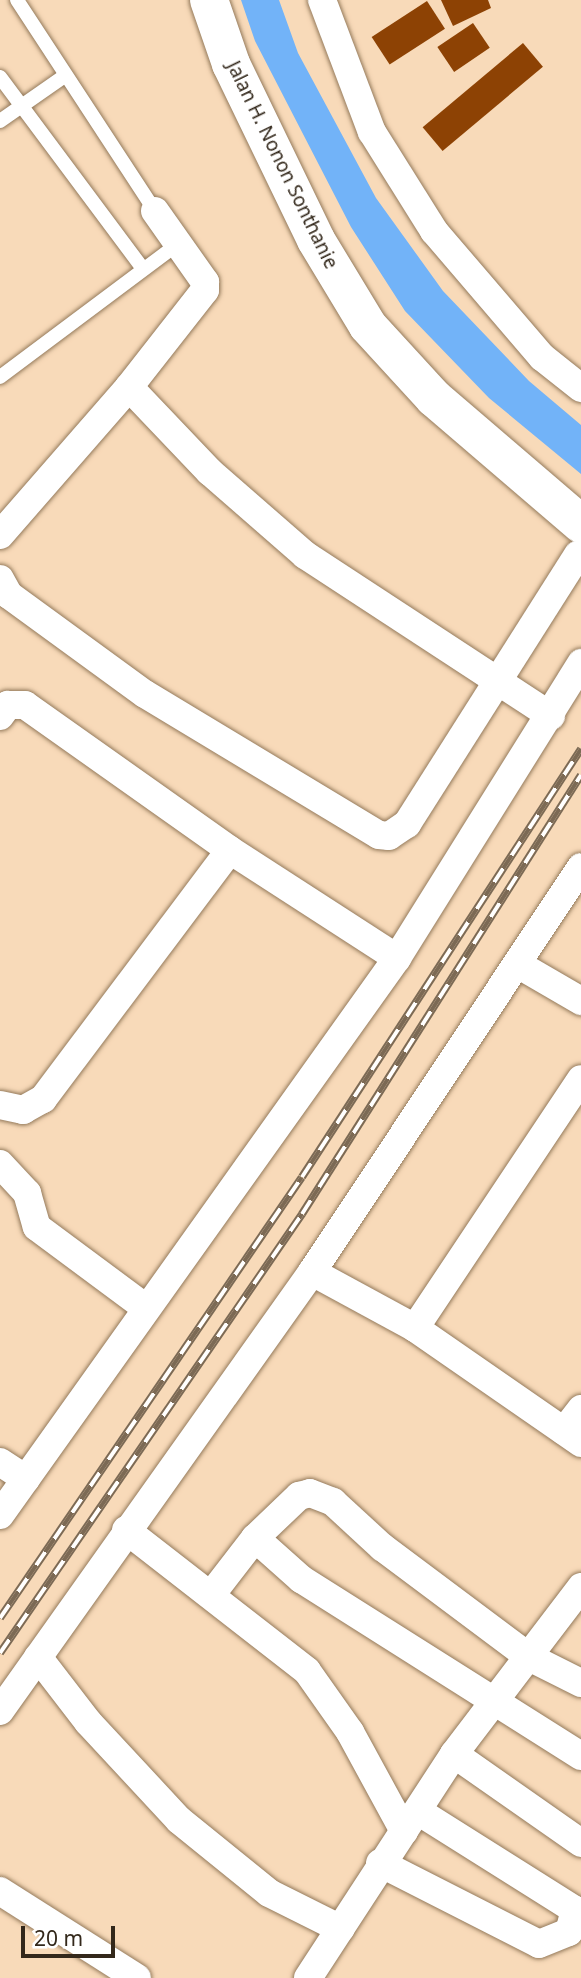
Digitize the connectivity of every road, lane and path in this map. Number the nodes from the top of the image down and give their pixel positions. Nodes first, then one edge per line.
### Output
1 (17, 0) edge
2 (209, 0) edge
3 (322, 0) edge
4 (66, 75) junction
5 (0, 78) edge
6 (21, 107) junction
7 (0, 121) edge
8 (155, 211) joint
9 (178, 244) junction
10 (143, 269) junction
11 (0, 377) edge
12 (129, 387) junction
13 (581, 388) edge
14 (0, 535) edge
15 (580, 540) edge
16 (0, 579) edge
17 (581, 663) edge
18 (496, 682) junction
19 (0, 716) edge
20 (551, 716) junction
21 (230, 849) junction
22 (581, 867) edge
23 (397, 958) junction
24 (519, 965) junction
25 (581, 1001) edge
26 (581, 1079) edge
27 (0, 1105) edge
28 (0, 1164) edge
29 (312, 1272) junction
30 (146, 1308) junction
31 (415, 1328) junction
32 (581, 1409) edge
33 (573, 1437) edge
34 (0, 1462) edge
35 (26, 1479) junction
36 (0, 1516) edge
37 (126, 1530) junction
38 (255, 1538) junction
39 (581, 1587) edge
40 (211, 1595) junction
41 (38, 1657) junction
42 (529, 1657) junction
43 (581, 1683) edge
44 (494, 1699) junction
45 (0, 1712) edge
46 (454, 1754) junction
47 (581, 1756) edge
48 (411, 1821) junction
49 (581, 1843) edge
50 (380, 1863) junction
51 (0, 1891) edge
52 (341, 1929) junction
53 (137, 1978) edge
54 (308, 1978) edge

1 - 4 lane
2 - 15 street, Jalan H. Nonon Sonthanie
3 - 13 street
4 - 6 lane
4 - 8 lane
5 - 6 lane
6 - 7 lane
6 - 10 lane
8 - 9 street
9 - 10 lane
9 - 12 street
10 - 11 lane
12 - 14 street
12 - 18 street
15 - 18 street
16 - 18 street
17 - 20 street
18 - 20 street
19 - 21 street
20 - 23 street
21 - 23 street
21 - 27 street
22 - 24 street
23 - 30 street
24 - 25 street
24 - 29 street
26 - 31 street
28 - 30 street
29 - 31 street
29 - 37 street
30 - 35 street
31 - 33 street
32 - 33 street
34 - 35 street
35 - 36 street
37 - 40 street
37 - 41 street
38 - 40 street
38 - 42 street
38 - 44 street
39 - 42 street
40 - 48 street
41 - 45 street
41 - 52 street
42 - 43 street
42 - 44 street
44 - 46 street
44 - 47 street
46 - 48 street
46 - 49 street
48 - 50 street
48 - 50 street
50 - 52 street
51 - 53 street
52 - 54 street

